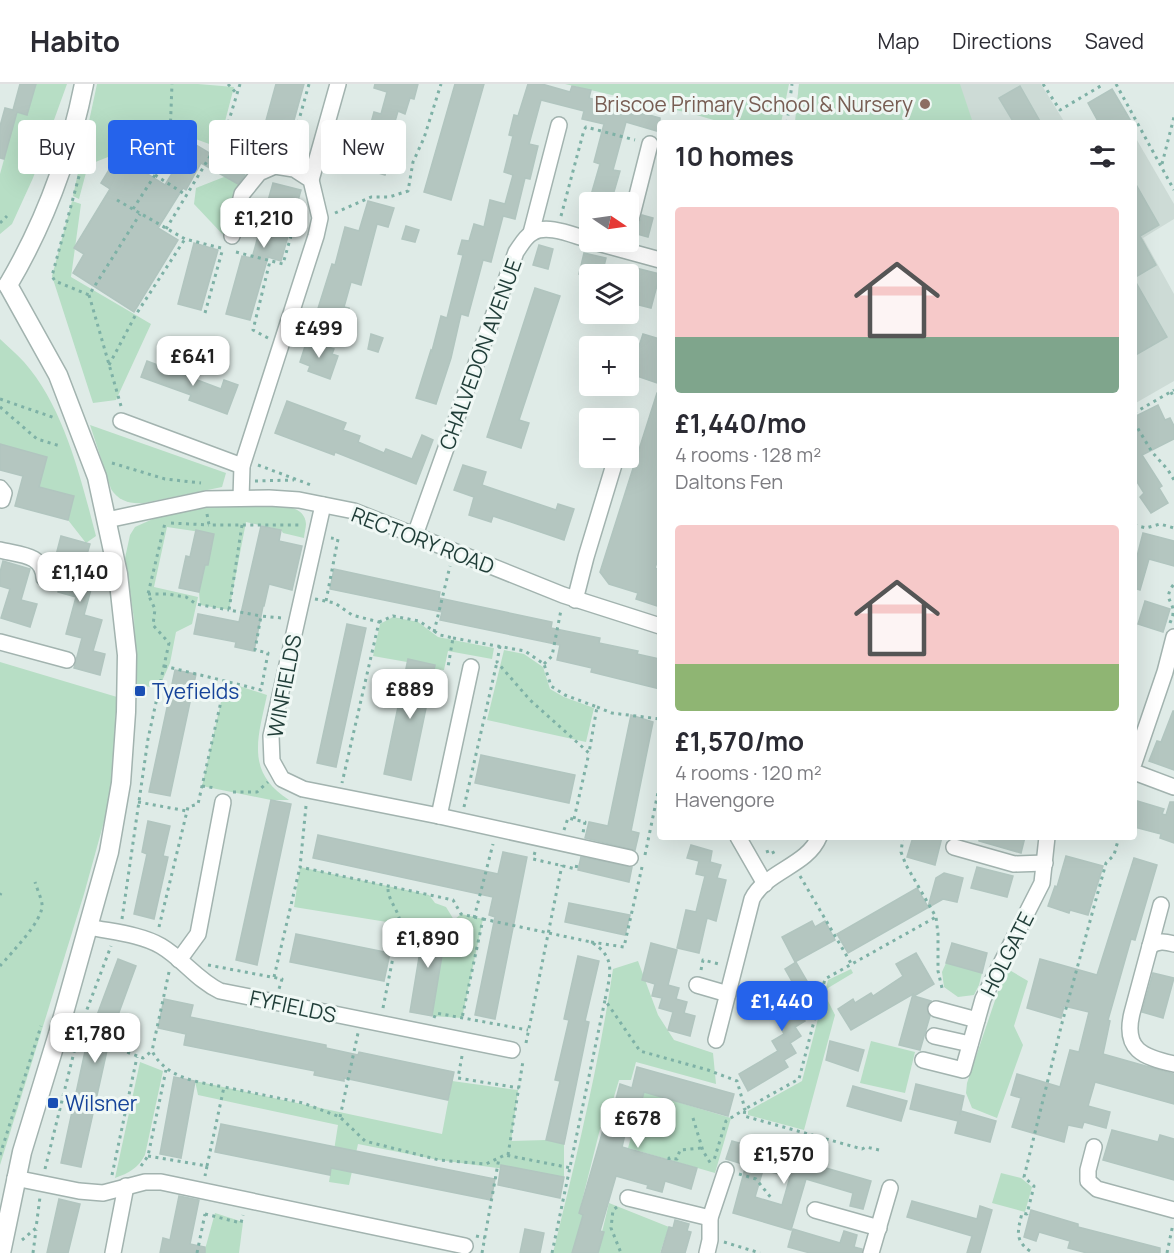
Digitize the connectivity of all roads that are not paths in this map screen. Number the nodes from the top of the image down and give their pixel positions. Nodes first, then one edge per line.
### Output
1 (84, 84) edge
2 (338, 84) edge
3 (560, 125) dead end
4 (650, 144) road end
5 (311, 180) junction
6 (638, 192) edge
7 (531, 233) junction
8 (232, 236) dead end
9 (579, 237) edge
10 (639, 252) edge
11 (657, 259) edge
12 (4, 285) edge
13 (121, 413) road end
14 (613, 468) edge
15 (246, 471) junction
16 (241, 498) junction
17 (323, 505) junction
18 (108, 520) junction
19 (415, 535) junction
20 (0, 550) edge
21 (44, 579) dead end
22 (569, 602) junction
23 (657, 625) edge
24 (1174, 637) edge
25 (0, 642) edge
26 (67, 660) dead end
27 (471, 667) dead end
28 (1169, 674) edge
29 (1137, 755) edge
30 (1137, 773) edge
31 (1174, 787) edge
32 (223, 802) dead end
33 (439, 816) junction
34 (740, 840) edge
35 (818, 840) edge
36 (1047, 840) edge
37 (954, 847) dead end
38 (630, 858) dead end
39 (1045, 863) junction
40 (765, 884) junction
41 (1161, 904) dead end
42 (89, 927) junction
43 (1174, 944) edge
44 (1150, 946) junction
45 (175, 964) junction
46 (697, 985) dead end
47 (728, 994) junction
48 (936, 1009) dead end
49 (977, 1020) junction
50 (934, 1036) dead end
51 (716, 1040) dead end
52 (970, 1044) junction
53 (512, 1050) dead end
54 (923, 1060) dead end
55 (1174, 1064) edge
56 (1094, 1147) dead end
57 (730, 1172) road end
58 (15, 1178) junction
59 (126, 1186) junction
60 (890, 1188) dead end
61 (628, 1198) road end
62 (815, 1210) dead end
63 (1174, 1210) edge
64 (710, 1218) junction
65 (3, 1224) edge
66 (879, 1227) junction
67 (465, 1246) dead end
68 (709, 1246) edge
69 (446, 1247) edge
70 (1, 1253) edge
71 (113, 1253) edge
72 (871, 1253) edge

1 - 12 street
2 - 5 street
3 - 7 street
4 - 6 street
5 - 8 street
5 - 15 street
7 - 9 street, CHALVEDON AVENUE
7 - 19 street, CHALVEDON AVENUE
10 - 11 street
12 - 18 street
13 - 15 street
14 - 22 street
15 - 16 street
16 - 17 street, RECTORY ROAD
16 - 18 street, RECTORY ROAD
17 - 19 street, RECTORY ROAD
17 - 33 street, WINFIELDS
18 - 42 street
19 - 22 street, RECTORY ROAD
20 - 21 street
22 - 23 street, RECTORY ROAD
24 - 28 street
25 - 26 street
27 - 33 street
28 - 29 street
30 - 31 street
32 - 45 street
33 - 38 street, WINFIELDS
34 - 40 street
35 - 40 street
36 - 39 street, HOLGATE
37 - 39 street
39 - 49 street, HOLGATE
40 - 47 street
41 - 44 street
42 - 45 street, FYFIELDS
42 - 58 street
43 - 44 street
44 - 55 street
45 - 53 street, FYFIELDS
46 - 47 street
47 - 51 street
48 - 49 street
49 - 52 street, HOLGATE
50 - 52 street
52 - 54 street, HOLGATE
56 - 63 street
57 - 64 street
58 - 59 street
58 - 65 street
59 - 69 street
59 - 71 street
60 - 66 street
61 - 64 street
62 - 66 street
64 - 68 street
65 - 70 street
66 - 72 street
67 - 69 street

